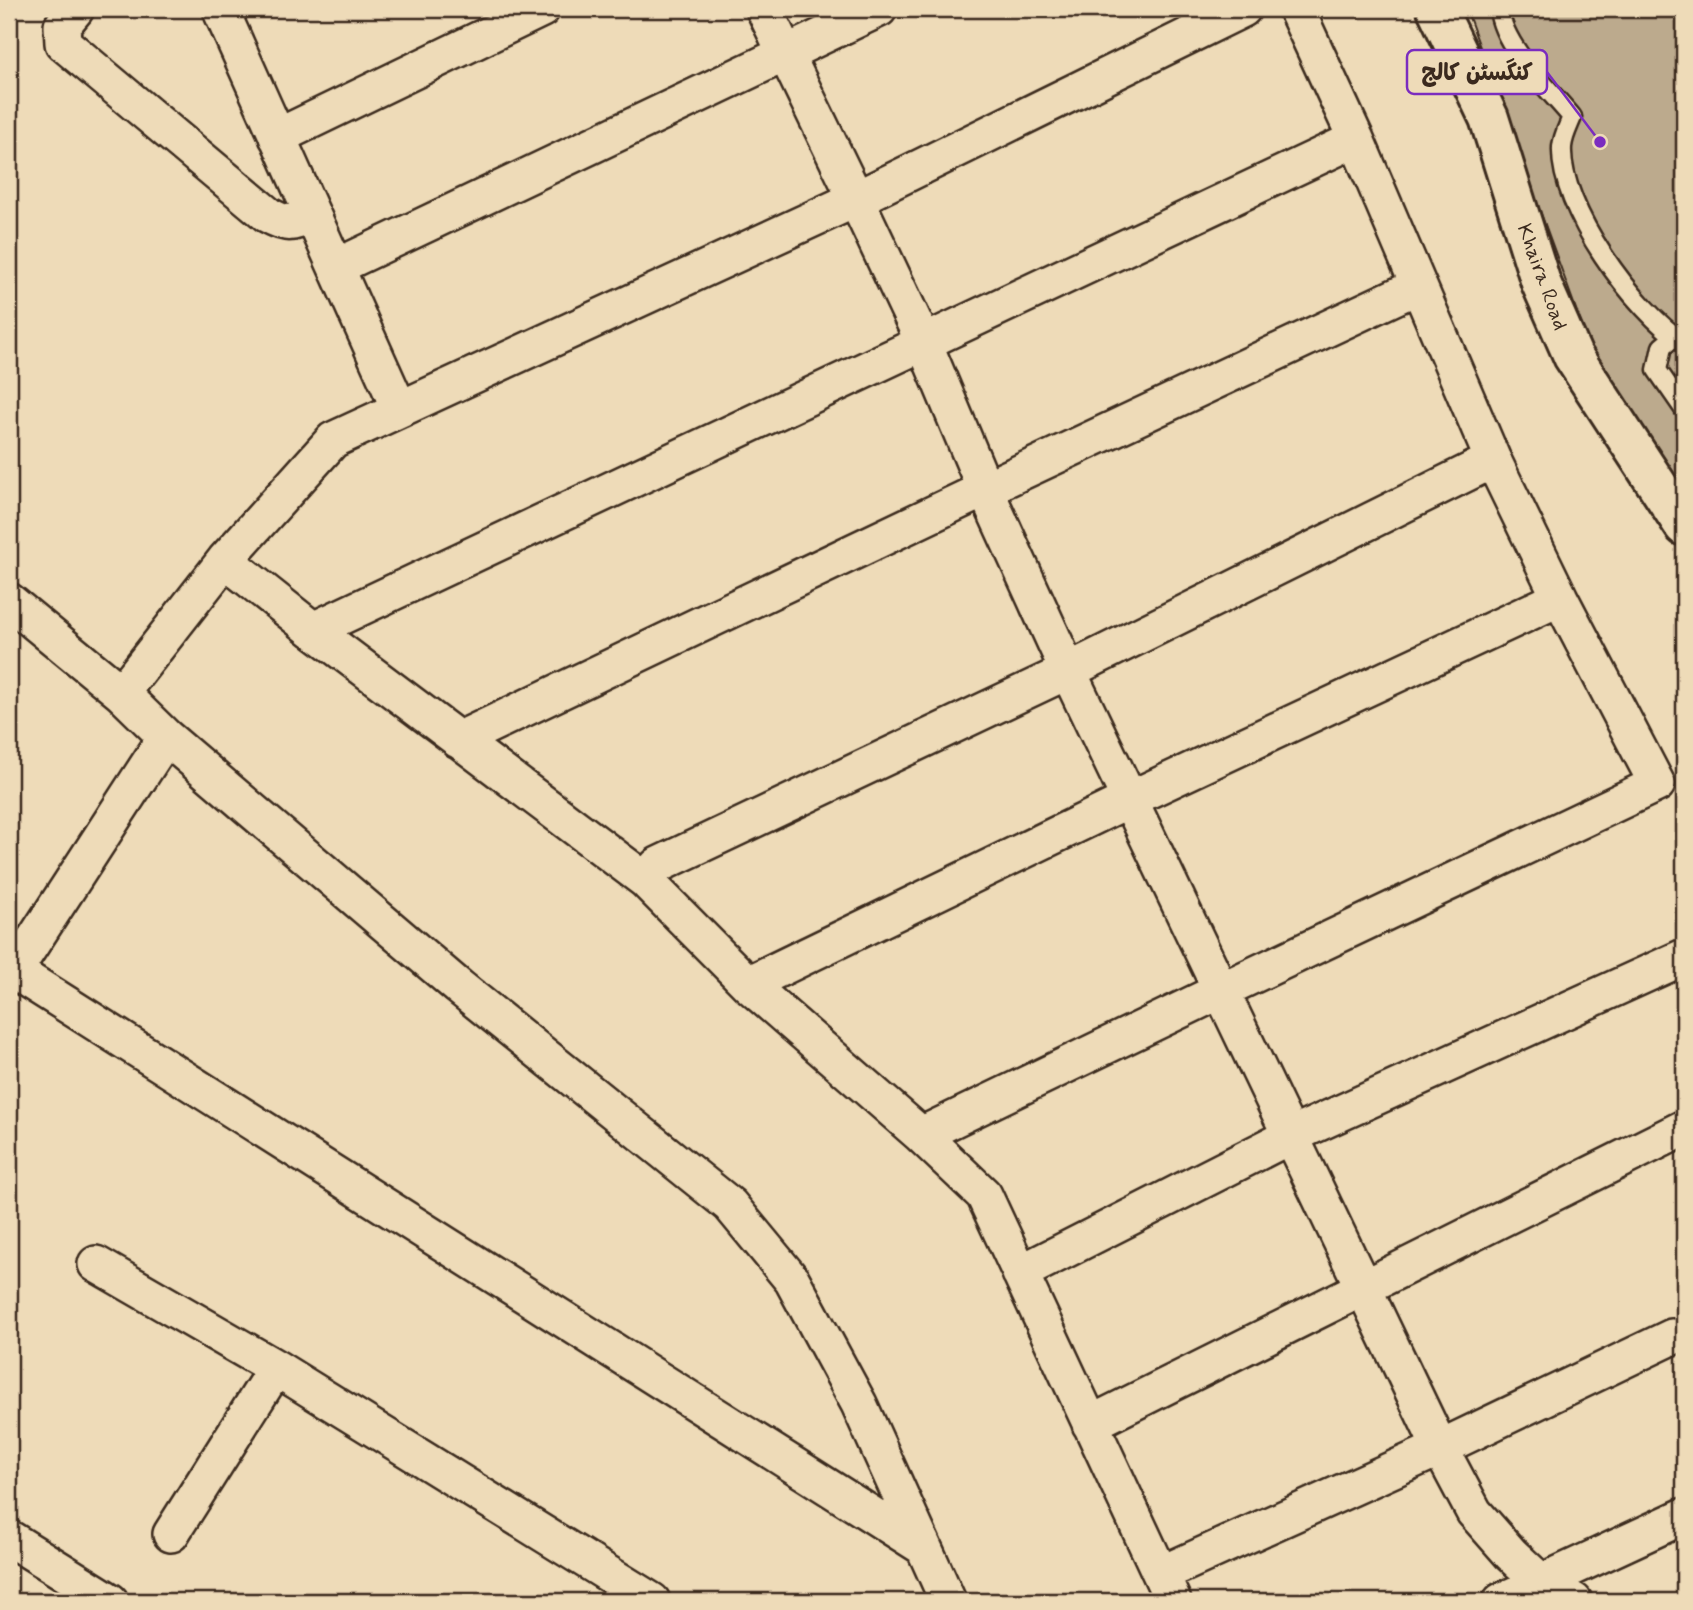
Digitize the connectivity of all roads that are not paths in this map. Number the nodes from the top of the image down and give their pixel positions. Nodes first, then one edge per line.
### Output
1 (76, 9) edge
2 (542, 9) edge
3 (764, 9) edge
4 (879, 9) edge
5 (1243, 9) edge
6 (1296, 9) edge
7 (1437, 9) edge
8 (1499, 9) edge
9 (223, 10) edge
10 (786, 53) junction
11 (277, 137) junction
12 (1356, 139) junction
13 (856, 199) junction
14 (312, 215) junction
15 (336, 267) junction
16 (1418, 286) junction
17 (1679, 340) edge
18 (924, 343) junction
19 (399, 408) junction
20 (1684, 409) edge
21 (1493, 460) junction
22 (985, 489) junction
23 (1684, 526) edge
24 (225, 560) junction
25 (1560, 598) junction
26 (9, 601) edge
27 (313, 630) junction
28 (1068, 671) junction
29 (121, 693) junction
30 (166, 737) junction
31 (457, 740) junction
32 (1130, 799) junction
33 (645, 880) junction
34 (1684, 957) edge
35 (748, 984) junction
36 (1222, 989) junction
37 (1684, 1128) edge
38 (921, 1135) junction
39 (1290, 1136) junction
40 (96, 1264) dead end
41 (1020, 1273) junction
42 (1362, 1288) junction
43 (1672, 1337) dead end
44 (276, 1368) junction
45 (1090, 1424) junction
46 (1440, 1448) junction
47 (1684, 1516) edge
48 (171, 1534) dead end
49 (9, 1538) edge
50 (923, 1547) junction
51 (1541, 1582) junction
52 (1167, 1588) edge
53 (110, 1601) edge
54 (652, 1601) edge
55 (948, 1601) edge
56 (1501, 1601) edge
57 (1574, 1601) edge

1 - 14 street
2 - 11 street
3 - 10 street
4 - 10 street
5 - 13 street
6 - 12 street
7 - 23 street, Khaira Road
8 - 17 lane
9 - 11 street
10 - 13 street
10 - 15 street
11 - 14 street
12 - 16 street
12 - 18 street
13 - 18 street
13 - 19 street
14 - 15 street
15 - 19 street
16 - 21 street
16 - 22 street
17 - 20 lane
18 - 22 street
18 - 27 street
19 - 24 street
21 - 25 street
21 - 28 street
22 - 28 street
22 - 31 street
24 - 27 street
24 - 29 street
25 - 32 street
25 - 36 street
26 - 29 street
27 - 31 street
28 - 32 street
28 - 33 street
29 - 30 street
30 - 50 street
30 - 50 street
31 - 33 street
32 - 35 street
32 - 36 street
33 - 35 street
34 - 39 street
35 - 38 street
36 - 38 street
36 - 39 street
37 - 42 street
38 - 41 street
39 - 41 street
39 - 42 street
40 - 44 street
41 - 45 street
42 - 45 street
42 - 46 street
43 - 46 street
44 - 48 street
44 - 54 street
45 - 52 street
46 - 51 street
46 - 52 street
47 - 51 street
49 - 53 street
50 - 55 street
51 - 56 street
51 - 57 street

